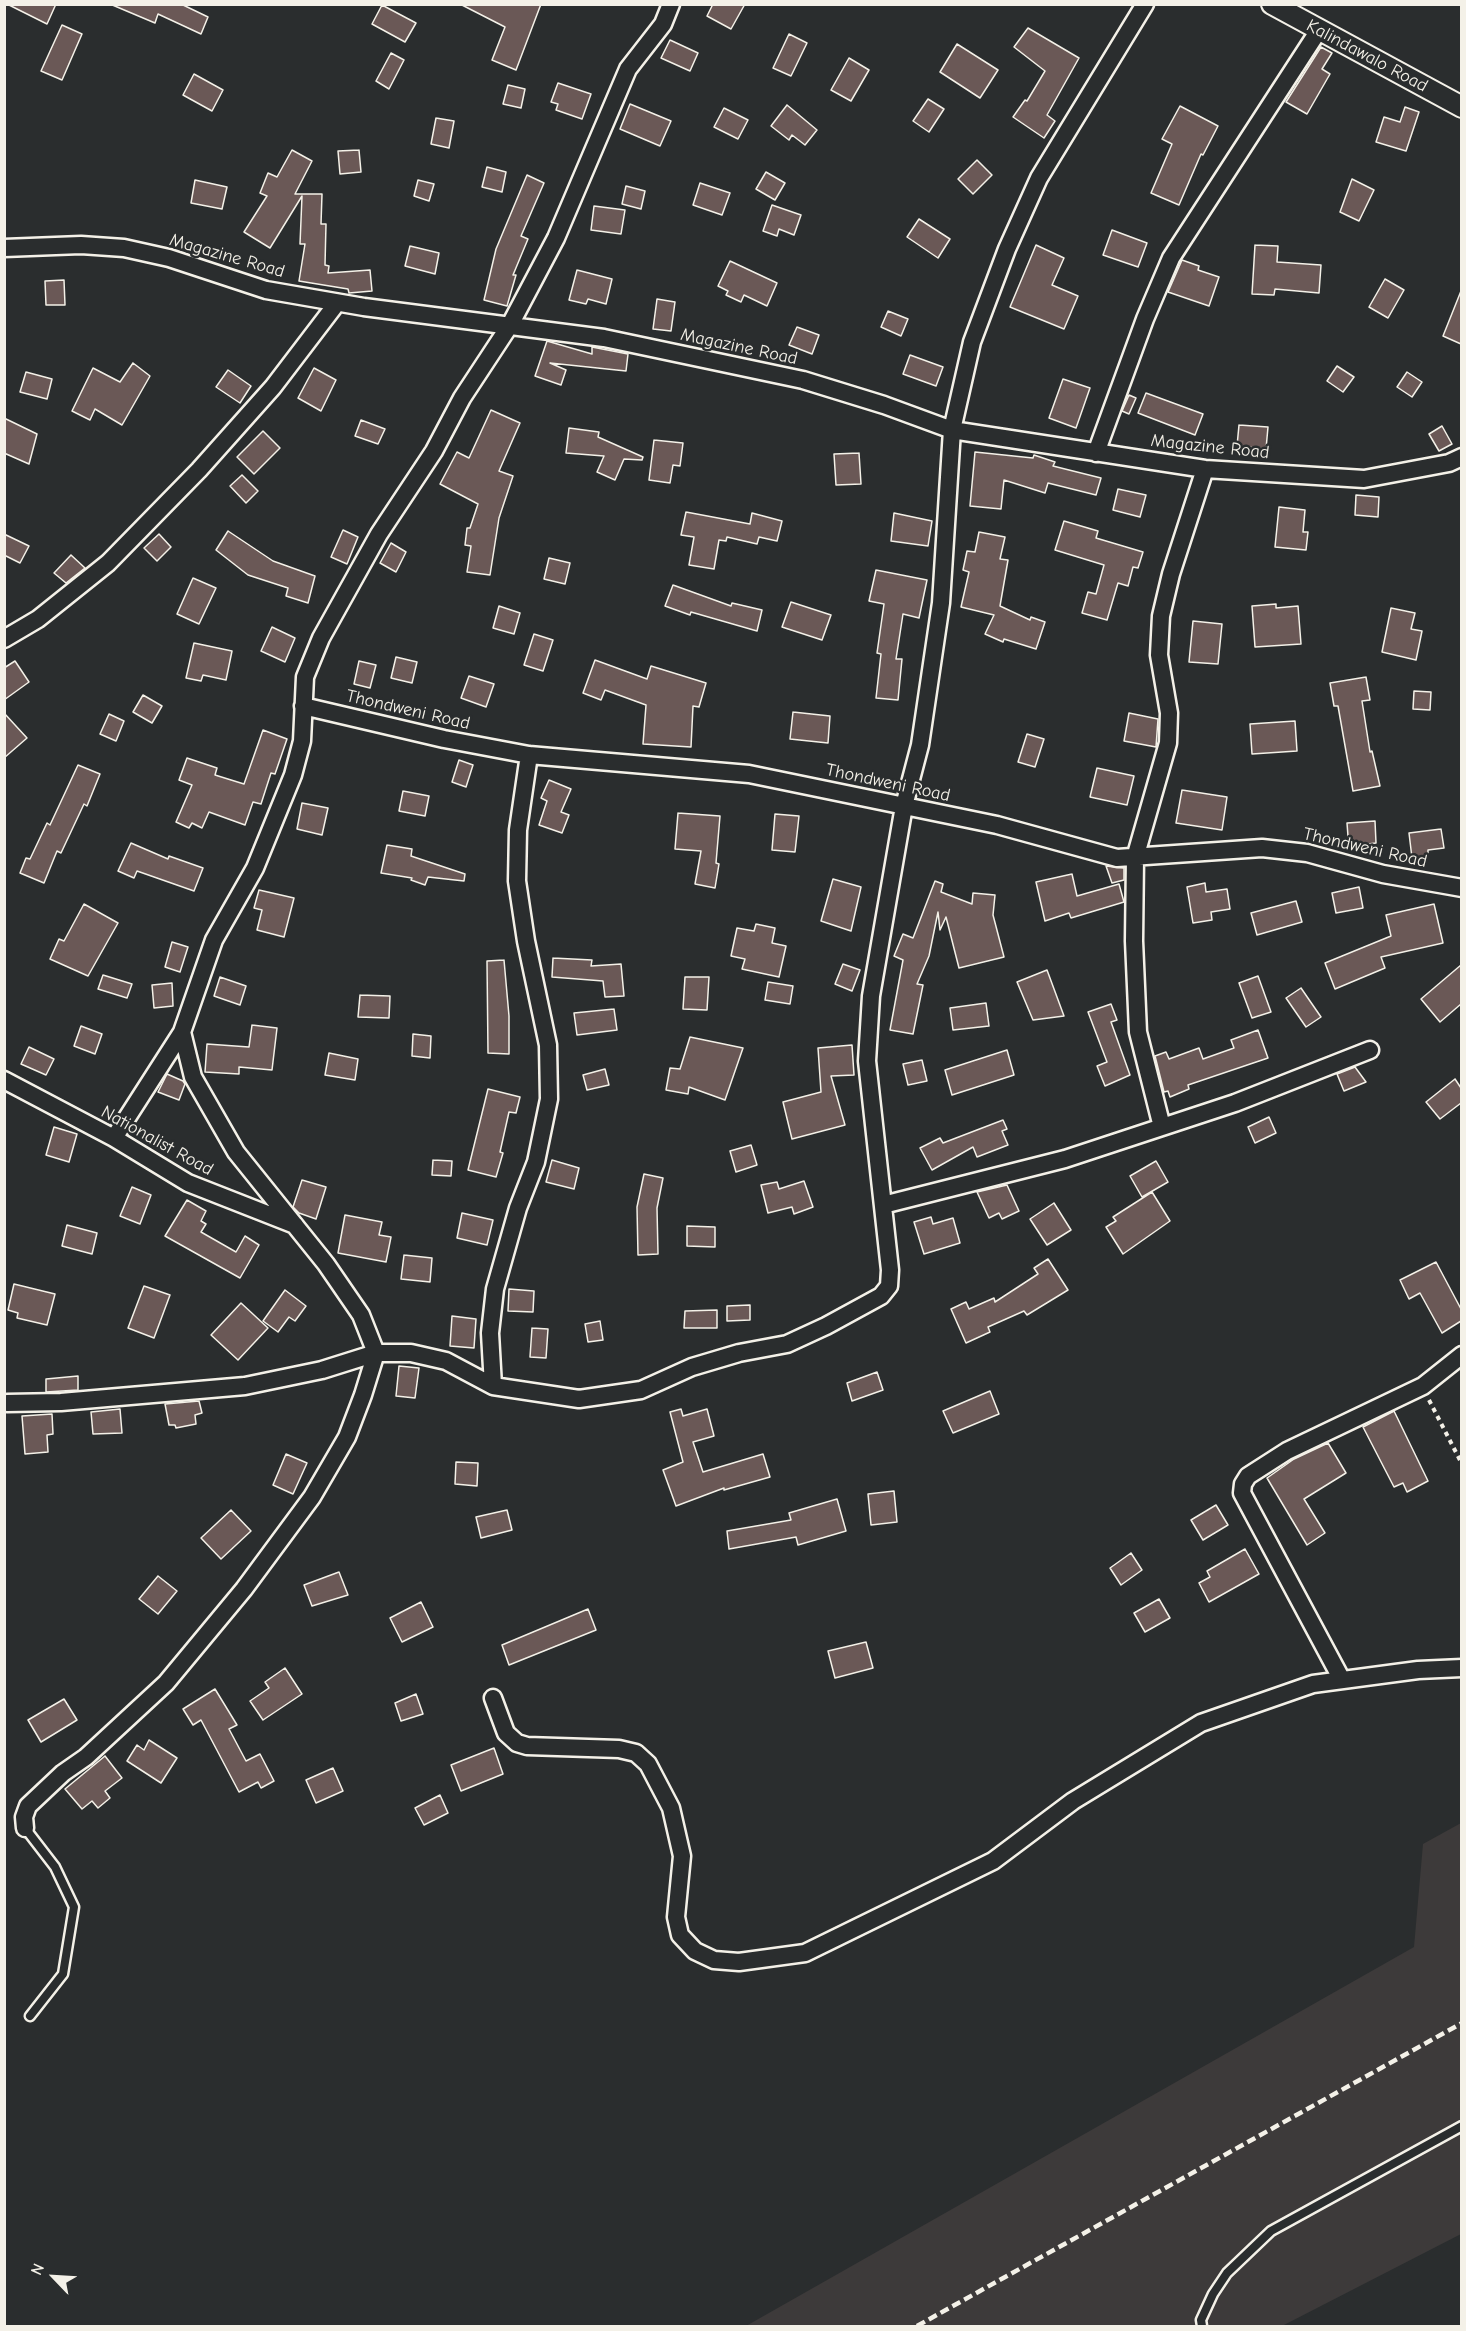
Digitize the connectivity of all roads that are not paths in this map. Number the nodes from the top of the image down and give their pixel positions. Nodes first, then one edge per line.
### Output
1 (671, 4) edge
2 (1144, 4) edge
3 (1272, 4) edge
4 (1319, 30) junction
5 (1461, 107) edge
6 (4, 248) edge
7 (337, 303) junction
8 (510, 325) junction
9 (952, 430) junction
10 (1096, 453) junction
11 (1461, 457) edge
12 (1205, 468) junction
13 (4, 639) edge
14 (303, 706) junction
15 (529, 755) junction
16 (904, 806) junction
17 (1135, 858) junction
18 (1461, 888) edge
19 (182, 1032) junction
20 (1370, 1050) dead end
21 (4, 1080) edge
22 (1162, 1127) junction
23 (114, 1138) junction
24 (883, 1205) junction
25 (296, 1225) junction
26 (376, 1353) junction
27 (1461, 1355) edge
28 (493, 1386) junction
29 (7, 1403) dead end
30 (1461, 1668) edge
31 (1342, 1680) junction
32 (493, 1698) dead end
33 (25, 1828) joint
34 (30, 2016) dead end
35 (1461, 2126) edge
36 (1202, 2326) edge

1 - 8 street
2 - 9 street
3 - 4 street, Kalindawalo Road
4 - 5 street, Kalindawalo Road
4 - 10 street
6 - 7 street, Magazine Road
7 - 8 street, Magazine Road
7 - 13 street
8 - 9 street, Magazine Road
8 - 14 street
9 - 10 street, Magazine Road
9 - 16 street
10 - 12 street, Magazine Road
11 - 12 street, Magazine Road
12 - 17 street
14 - 15 street, Thondweni Road
14 - 19 street
15 - 16 street, Thondweni Road
15 - 28 street
16 - 17 street, Thondweni Road
16 - 24 street
17 - 18 street, Thondweni Road
17 - 22 street
19 - 23 street
19 - 25 street
20 - 22 street
21 - 23 street, Nationalist Road
22 - 24 street
23 - 25 street, Nationalist Road
24 - 28 street
25 - 26 street
26 - 28 street
26 - 29 street
26 - 33 street
27 - 31 street
30 - 31 street
31 - 32 street
33 - 34 lane
35 - 36 lane

